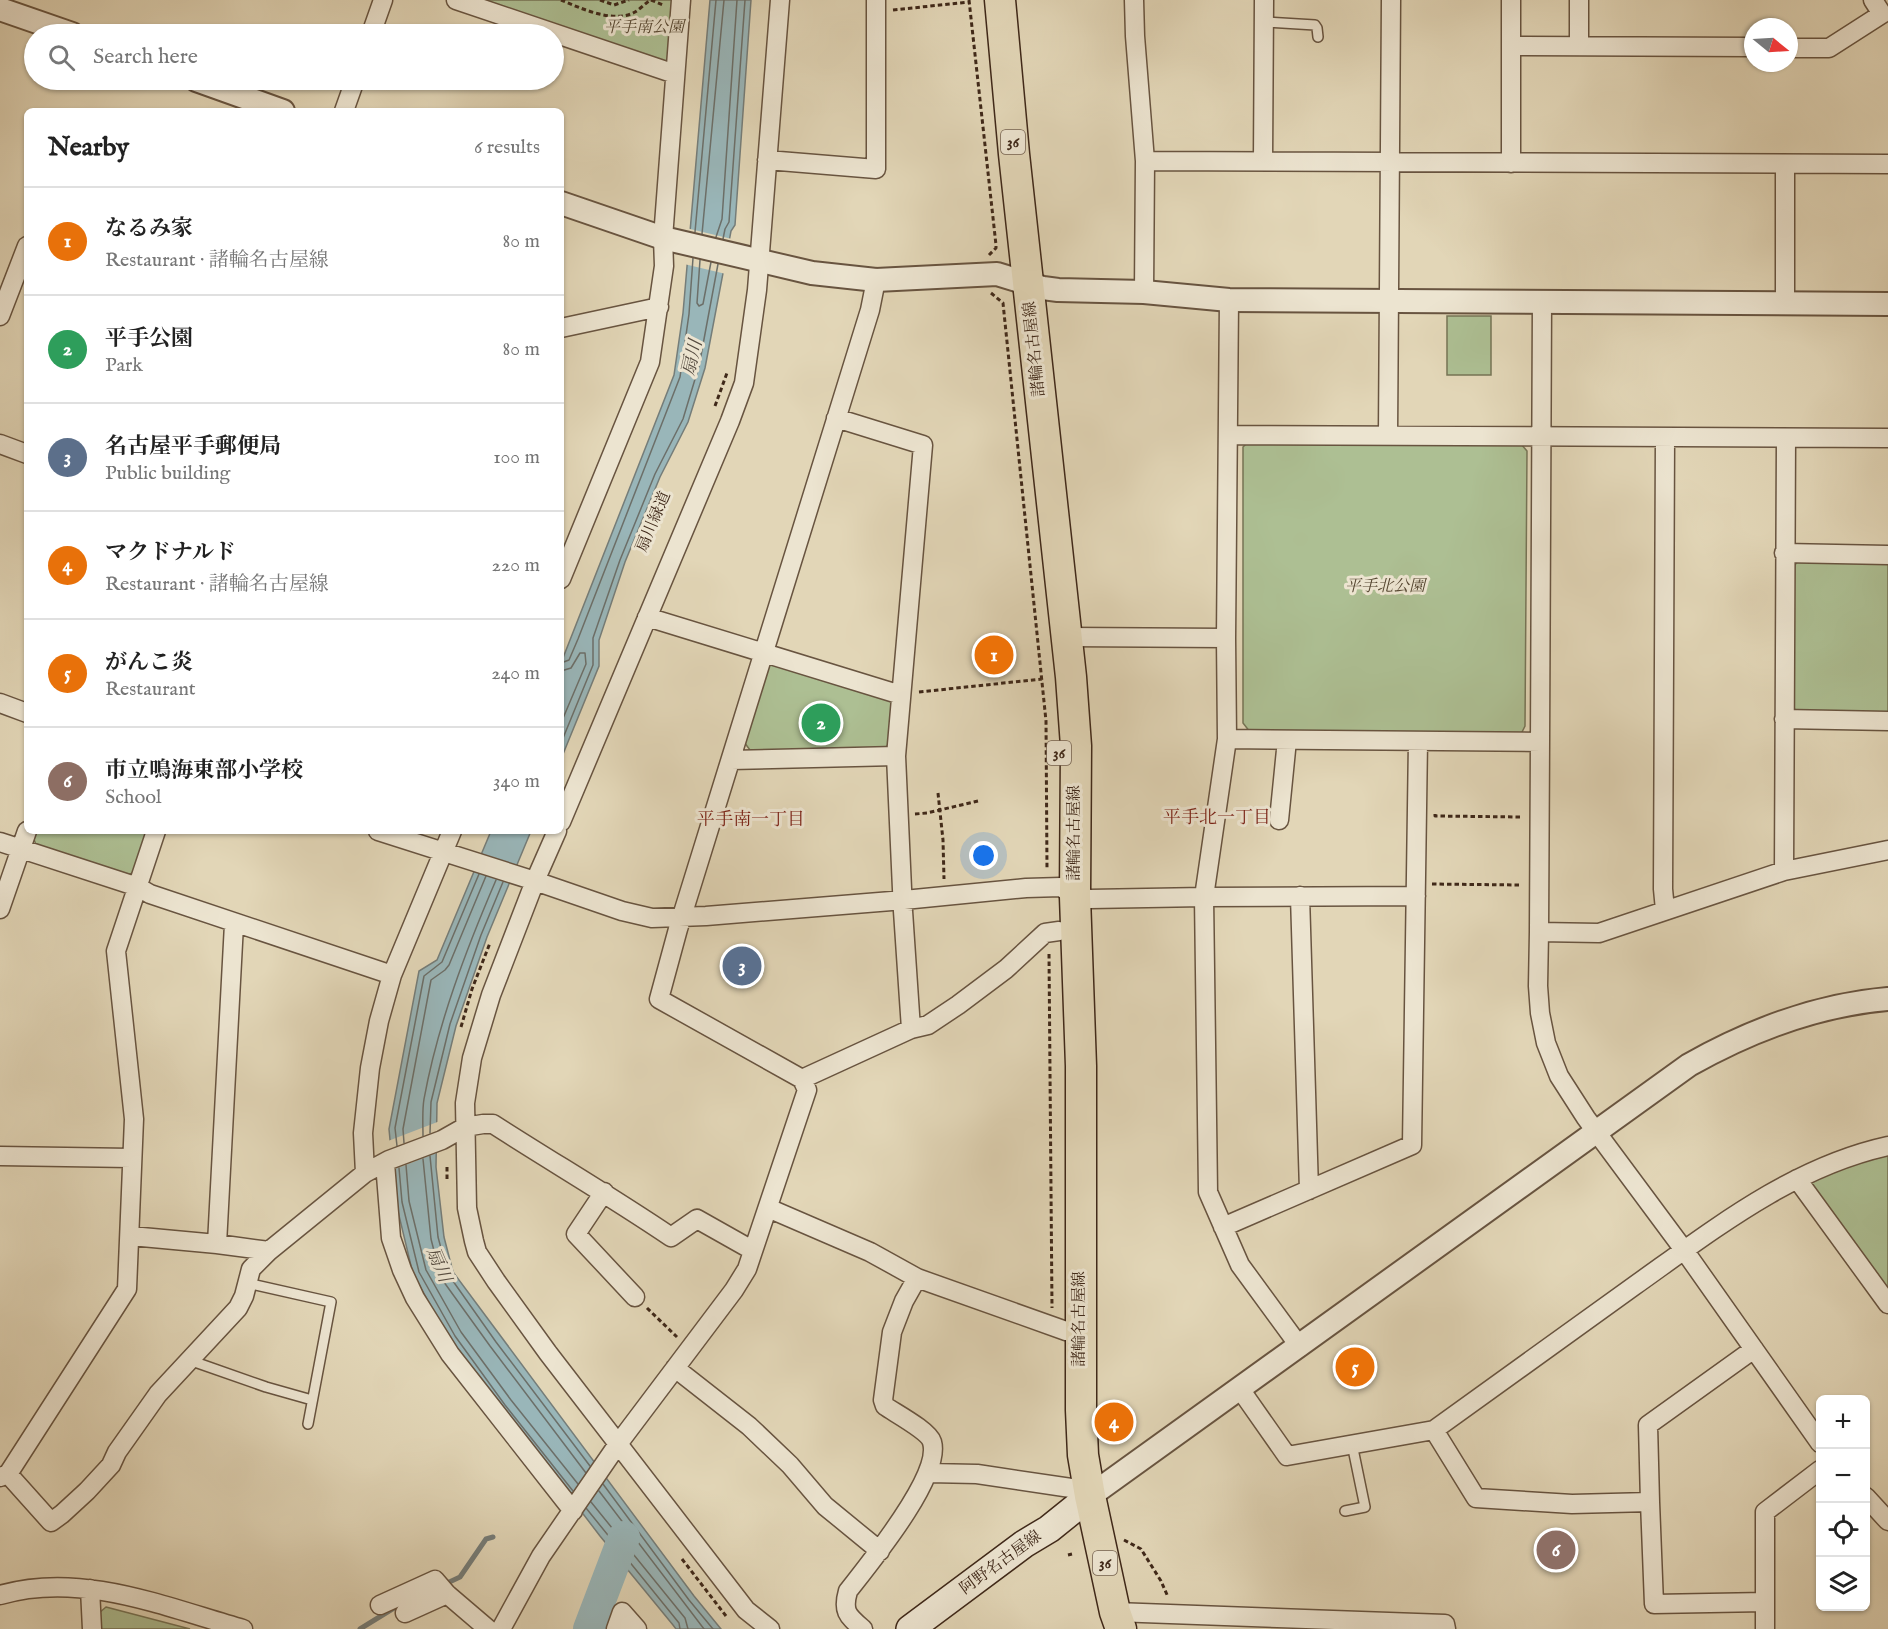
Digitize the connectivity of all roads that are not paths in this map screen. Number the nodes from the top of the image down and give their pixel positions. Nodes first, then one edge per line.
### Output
1 (382, 0) edge
2 (456, 0) edge
3 (681, 0) edge
4 (780, 0) edge
5 (1000, 0) edge
6 (1134, 0) edge
7 (1264, 0) edge
8 (1391, 0) edge
9 (1511, 0) edge
10 (1579, 0) edge
11 (973, 1) edge
12 (876, 6) edge
13 (0, 9) edge
14 (1883, 12) edge
15 (1264, 22) junction
16 (43, 24) edge
17 (374, 24) edge
18 (527, 24) edge
19 (564, 36) edge
20 (1318, 37) dead end
21 (1579, 45) junction
22 (1511, 46) junction
23 (1744, 47) edge
24 (1798, 48) edge
25 (675, 74) junction
26 (224, 90) edge
27 (351, 90) edge
28 (275, 108) edge
29 (345, 108) edge
30 (767, 160) junction
31 (1145, 161) junction
32 (1263, 161) junction
33 (1389, 162) junction
34 (1511, 163) junction
35 (1785, 164) junction
36 (1888, 164) edge
37 (564, 204) edge
38 (663, 238) junction
39 (24, 254) edge
40 (750, 260) junction
41 (876, 280) junction
42 (1020, 281) junction
43 (1144, 292) junction
44 (1229, 300) junction
45 (1389, 301) junction
46 (1542, 301) junction
47 (1785, 303) junction
48 (1888, 304) edge
49 (659, 307) junction
50 (0, 316) edge
51 (564, 327) edge
52 (836, 418) junction
53 (1228, 435) junction
54 (1388, 435) junction
55 (1665, 436) junction
56 (1541, 437) junction
57 (1786, 438) junction
58 (1888, 438) edge
59 (0, 444) edge
60 (24, 452) edge
61 (1784, 554) junction
62 (1888, 555) edge
63 (564, 572) edge
64 (647, 617) junction
65 (1067, 637) junction
66 (1226, 638) junction
67 (764, 653) junction
68 (901, 695) junction
69 (0, 703) edge
70 (24, 712) edge
71 (1784, 719) junction
72 (1888, 721) edge
73 (1227, 739) junction
74 (1287, 741) junction
75 (1418, 741) junction
76 (1540, 742) junction
77 (896, 756) junction
78 (731, 760) junction
79 (564, 815) edge
80 (1279, 820) dead end
81 (26, 834) edge
82 (155, 834) edge
83 (387, 834) edge
84 (451, 834) edge
85 (556, 834) edge
86 (0, 842) edge
87 (21, 849) junction
88 (1888, 850) edge
89 (448, 854) junction
90 (1784, 871) junction
91 (1057, 877) junction
92 (535, 881) junction
93 (138, 886) junction
94 (1416, 890) junction
95 (1300, 896) junction
96 (1204, 897) junction
97 (903, 900) junction
98 (0, 909) edge
99 (1665, 910) junction
100 (683, 916) junction
101 (234, 924) junction
102 (1539, 932) junction
103 (1054, 942) junction
104 (392, 975) junction
105 (1888, 999) edge
106 (911, 1029) junction
107 (802, 1079) junction
108 (465, 1127) junction
109 (1596, 1131) junction
110 (1888, 1146) edge
111 (0, 1156) edge
112 (131, 1158) junction
113 (387, 1161) junction
114 (365, 1173) junction
115 (1797, 1179) junction
116 (1310, 1190) junction
117 (604, 1192) junction
118 (768, 1208) junction
119 (1223, 1227) junction
120 (131, 1236) junction
121 (217, 1244) junction
122 (752, 1250) junction
123 (1684, 1250) junction
124 (269, 1251) junction
125 (917, 1278) junction
126 (248, 1283) junction
127 (635, 1297) road end
128 (1888, 1304) edge
129 (1059, 1320) junction
130 (1300, 1347) junction
131 (1754, 1349) junction
132 (189, 1360) junction
133 (675, 1368) junction
134 (1240, 1389) junction
135 (312, 1400) junction
136 (308, 1424) dead end
137 (1434, 1430) junction
138 (1816, 1436) edge
139 (618, 1444) junction
140 (1352, 1444) junction
141 (928, 1473) junction
142 (1816, 1474) edge
143 (4, 1476) edge
144 (1078, 1498) junction
145 (1870, 1501) edge
146 (1650, 1502) junction
147 (573, 1510) junction
148 (1345, 1511) dead end
149 (1888, 1521) edge
150 (880, 1551) junction
151 (90, 1589) junction
152 (442, 1589) junction
153 (0, 1595) edge
154 (1765, 1602) junction
155 (380, 1605) dead end
156 (405, 1613) dead end
157 (1174, 1622) edge
158 (1113, 1624) edge
159 (1396, 1626) edge
160 (92, 1629) edge
161 (243, 1629) edge
162 (488, 1629) edge
163 (501, 1629) edge
164 (616, 1629) edge
165 (637, 1629) edge
166 (770, 1629) edge
167 (863, 1629) edge
168 (910, 1629) edge
169 (1446, 1629) edge
170 (1765, 1629) edge

1 - 17 street
2 - 18 street
3 - 25 street
4 - 30 street
5 - 42 main road, 諸輪名古屋線 / 36
6 - 31 street
7 - 15 street
8 - 33 street
9 - 22 street
10 - 21 street
11 - 42 main road, 諸輪名古屋線 / 36
12 - 30 street
13 - 16 street
14 - 24 street
15 - 20 lane
15 - 32 street
19 - 25 street
21 - 22 street
21 - 23 street
22 - 34 street
25 - 38 street
26 - 28 street
27 - 29 street
30 - 40 street
31 - 32 street
31 - 43 street
32 - 33 street
33 - 34 street
33 - 45 street
34 - 35 street
35 - 36 street
35 - 47 street
37 - 38 street
38 - 40 street
38 - 49 street
39 - 50 street
40 - 41 street
40 - 64 street
41 - 42 street
41 - 52 street
42 - 43 street
42 - 65 main road, 諸輪名古屋線 / 36
42 - 91 main road, 諸輪名古屋線 / 36
43 - 44 street
44 - 45 street
44 - 53 street
45 - 46 street
45 - 54 street
46 - 47 street
46 - 56 street
47 - 48 street
49 - 51 street
49 - 63 street
52 - 67 street
52 - 68 street
53 - 54 street
53 - 66 street
54 - 56 street
55 - 56 street
55 - 57 street
55 - 99 street
56 - 76 street
57 - 58 street
57 - 61 street
59 - 60 street
61 - 62 street
61 - 71 street
64 - 67 street
64 - 79 street
65 - 66 street
65 - 91 main road, 諸輪名古屋線 / 36
66 - 73 street
67 - 68 street
67 - 78 street
68 - 77 street
69 - 70 street
71 - 72 street
71 - 90 street
73 - 74 street
73 - 96 street
74 - 75 street
74 - 80 street
75 - 76 street
75 - 94 street
76 - 102 street
77 - 78 street
77 - 97 street
78 - 100 street
81 - 87 street
82 - 93 street
83 - 89 street
84 - 89 street
85 - 92 street
86 - 87 street
87 - 93 street
87 - 98 street
88 - 90 street
89 - 92 street
89 - 104 street
90 - 99 street
91 - 96 street
91 - 97 street
91 - 103 main road, 諸輪名古屋線 / 36
91 - 144 main road, 諸輪名古屋線 / 36
92 - 100 street
92 - 108 street
93 - 101 street
93 - 112 street
94 - 95 street
94 - 116 street
95 - 96 street
95 - 116 street
96 - 119 street
97 - 100 street
97 - 106 street
99 - 102 street
100 - 107 street
101 - 104 street
101 - 121 street
102 - 109 street
103 - 106 street
103 - 129 main road, 諸輪名古屋線 / 36
104 - 114 street
105 - 109 street
106 - 107 street
107 - 118 street
108 - 113 street
108 - 117 street
108 - 139 street
109 - 123 street
109 - 130 street
110 - 115 street
111 - 112 street
112 - 120 street
113 - 114 street
113 - 147 street
114 - 124 street
115 - 123 street
115 - 128 street
116 - 119 street
117 - 122 street
117 - 127 street
118 - 122 street
118 - 125 street
119 - 130 street
120 - 121 street
120 - 143 street
121 - 124 street
122 - 133 street
123 - 131 street
123 - 137 street
124 - 126 street
125 - 129 street
125 - 141 street
126 - 132 street
126 - 135 lane
129 - 144 main road, 諸輪名古屋線 / 36
130 - 134 street
131 - 138 street
131 - 146 street
132 - 135 lane
132 - 143 street
133 - 139 street
133 - 150 street
134 - 140 street
134 - 144 street
135 - 136 lane
137 - 140 street
137 - 146 street
139 - 147 street
139 - 166 street
140 - 148 lane
141 - 144 street
141 - 150 street
142 - 154 street
144 - 158 main road, 諸輪名古屋線 / 36
144 - 168 main road, 阿野名古屋線
145 - 149 street
146 - 154 street
147 - 163 street
150 - 167 street
151 - 153 street
151 - 160 street
151 - 161 street
152 - 155 street
152 - 156 street
152 - 162 street
154 - 170 street
157 - 158 street
157 - 159 street
159 - 169 street
164 - 165 street

